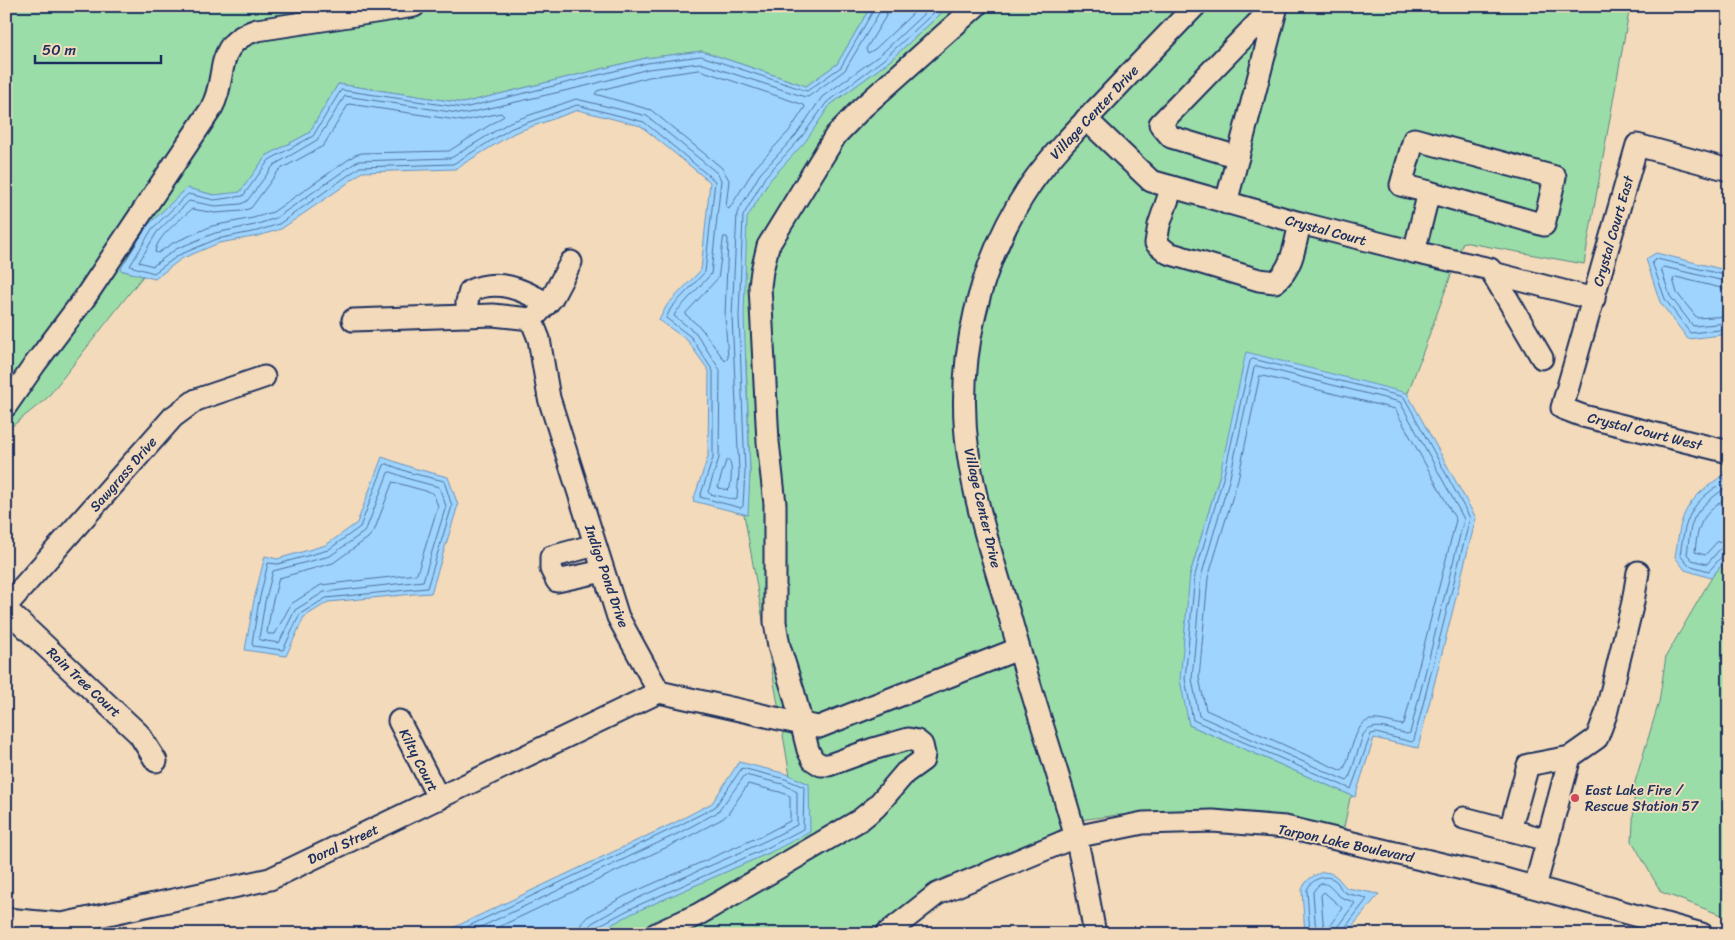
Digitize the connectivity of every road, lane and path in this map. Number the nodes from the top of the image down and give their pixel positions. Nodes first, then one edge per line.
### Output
1 (414, 6) edge
2 (976, 6) edge
3 (1195, 6) edge
4 (1276, 6) edge
5 (1086, 119) junction
6 (1238, 157) junction
7 (1729, 170) edge
8 (1172, 187) junction
9 (1429, 192) junction
10 (1226, 202) junction
11 (1300, 223) junction
12 (1414, 252) junction
13 (571, 262) dead end
14 (1493, 272) junction
15 (1594, 299) junction
16 (546, 304) junction
17 (467, 316) junction
18 (531, 319) junction
19 (353, 320) dead end
20 (1542, 358) dead end
21 (264, 378) dead end
22 (6, 406) edge
23 (1562, 408) joint
24 (1729, 452) edge
25 (595, 545) junction
26 (603, 571) junction
27 (1638, 572) dead end
28 (6, 608) edge
29 (1018, 649) junction
30 (659, 692) junction
31 (399, 721) dead end
32 (802, 724) junction
33 (1570, 757) junction
34 (156, 761) dead end
35 (439, 799) junction
36 (1464, 818) dead end
37 (1510, 830) junction
38 (1075, 837) junction
39 (1548, 840) junction
40 (1535, 887) junction
41 (6, 919) edge
42 (656, 934) edge
43 (886, 934) edge
44 (1095, 934) edge
45 (1702, 934) edge

1 - 22 street
2 - 32 street
3 - 5 street, Village Center Drive
4 - 6 street
4 - 6 street
5 - 8 street, Crystal Court
5 - 29 street, Village Center Drive
6 - 10 street
7 - 15 street, Crystal Court East
8 - 10 street, Crystal Court
8 - 11 street
9 - 9 street
9 - 12 street
10 - 11 street, Crystal Court
11 - 12 street, Crystal Court
12 - 14 street, Crystal Court
13 - 16 street
14 - 15 street, Crystal Court
14 - 20 street
15 - 23 street, Crystal Court East
16 - 17 street
16 - 18 street
17 - 18 street
17 - 19 street
18 - 25 street, Indigo Pond Drive
21 - 28 street, Sawgrass Drive
23 - 24 street, Crystal Court West
25 - 26 street, Indigo Pond Drive
25 - 26 street
26 - 30 street, Indigo Pond Drive
27 - 33 street
28 - 34 street, Rain Tree Court
29 - 32 street
29 - 38 street, Village Center Drive
30 - 32 street
30 - 35 street, Doral Street
31 - 35 street, Kilty Court
32 - 42 street
33 - 37 street
33 - 39 street
35 - 41 street, Doral Street
36 - 37 street
37 - 39 street
38 - 40 street, Tarpon Lake Boulevard
38 - 43 street, Tarpon Lake Boulevard
38 - 44 street, Village Center Drive
39 - 40 street
40 - 45 street, Tarpon Lake Boulevard

